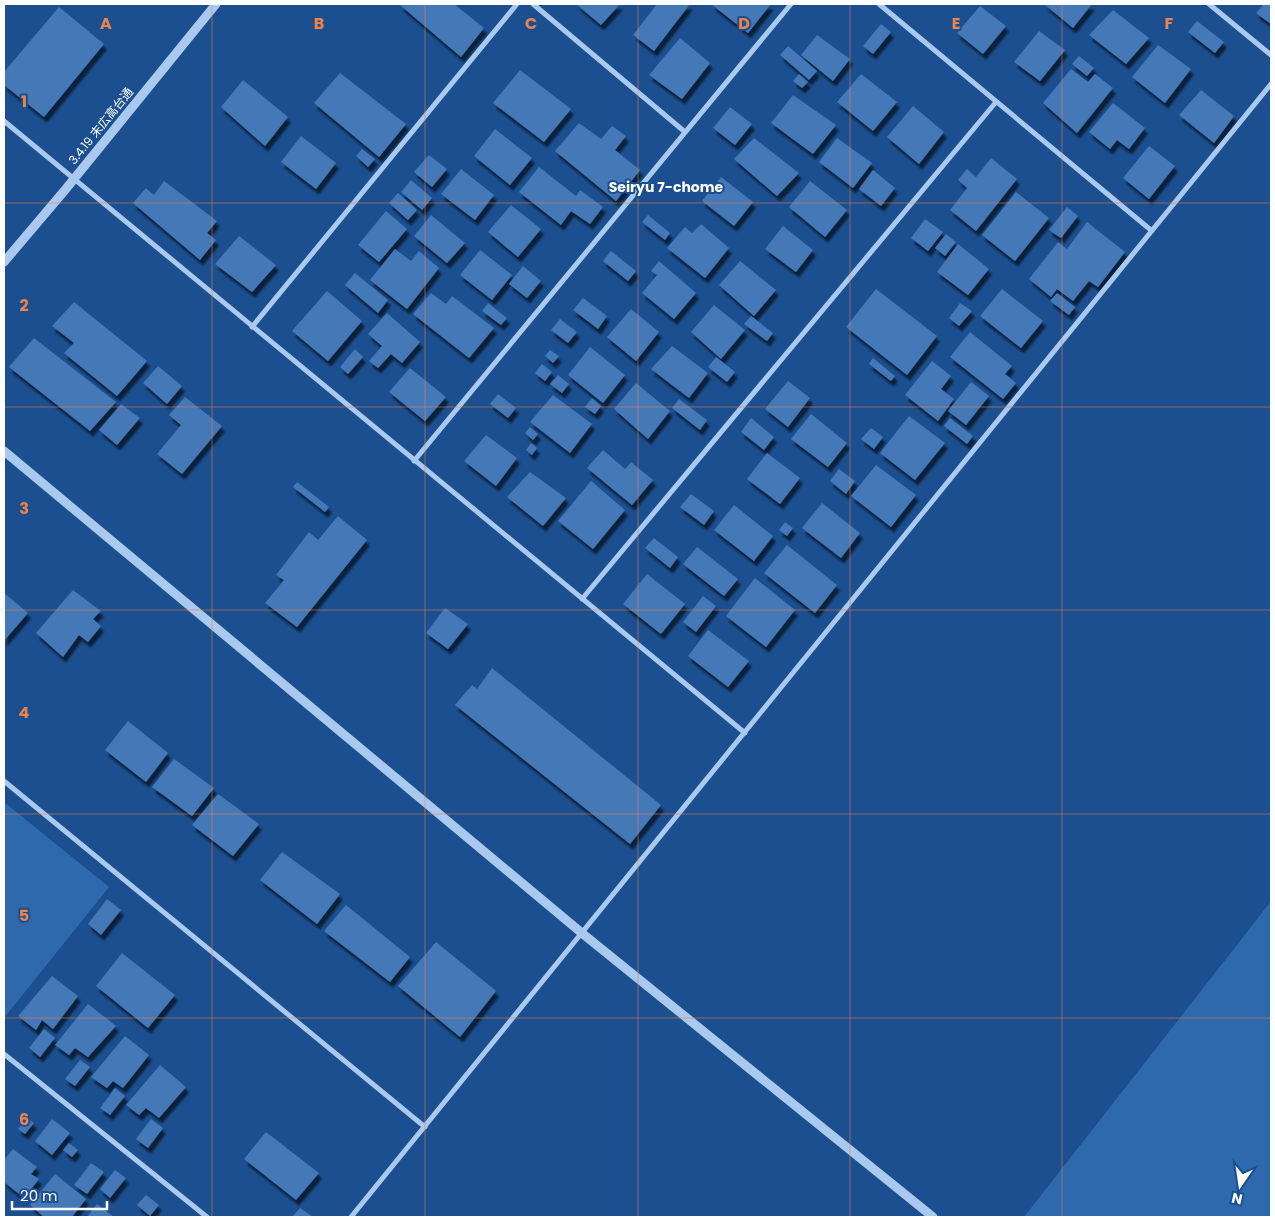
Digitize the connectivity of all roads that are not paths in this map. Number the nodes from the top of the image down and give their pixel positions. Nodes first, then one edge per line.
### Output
1 (216, 4) edge
2 (517, 4) edge
3 (533, 4) edge
4 (790, 4) edge
5 (879, 4) edge
6 (1209, 4) edge
7 (1271, 55) edge
8 (1271, 84) edge
9 (996, 102) junction
10 (4, 121) edge
11 (685, 132) junction
12 (73, 179) junction
13 (1152, 231) junction
14 (4, 262) edge
15 (252, 327) junction
16 (4, 451) edge
17 (414, 460) junction
18 (582, 599) junction
19 (745, 733) junction
20 (4, 781) edge
21 (583, 934) junction
22 (4, 1054) edge
23 (425, 1127) junction
24 (207, 1217) edge
25 (351, 1217) edge
26 (933, 1217) edge

1 - 12 street, 3.4.19 末広高台通
2 - 15 street
3 - 11 street
4 - 11 street
5 - 9 street
6 - 7 street
8 - 13 street
9 - 13 street
9 - 18 street
10 - 12 street
11 - 17 street
12 - 14 street, 3.4.19 末広高台通
12 - 15 street
13 - 19 street
15 - 17 street
16 - 21 street
17 - 18 street
18 - 19 street
19 - 21 street
20 - 23 street
21 - 23 street
21 - 26 street
22 - 24 street
23 - 25 street

